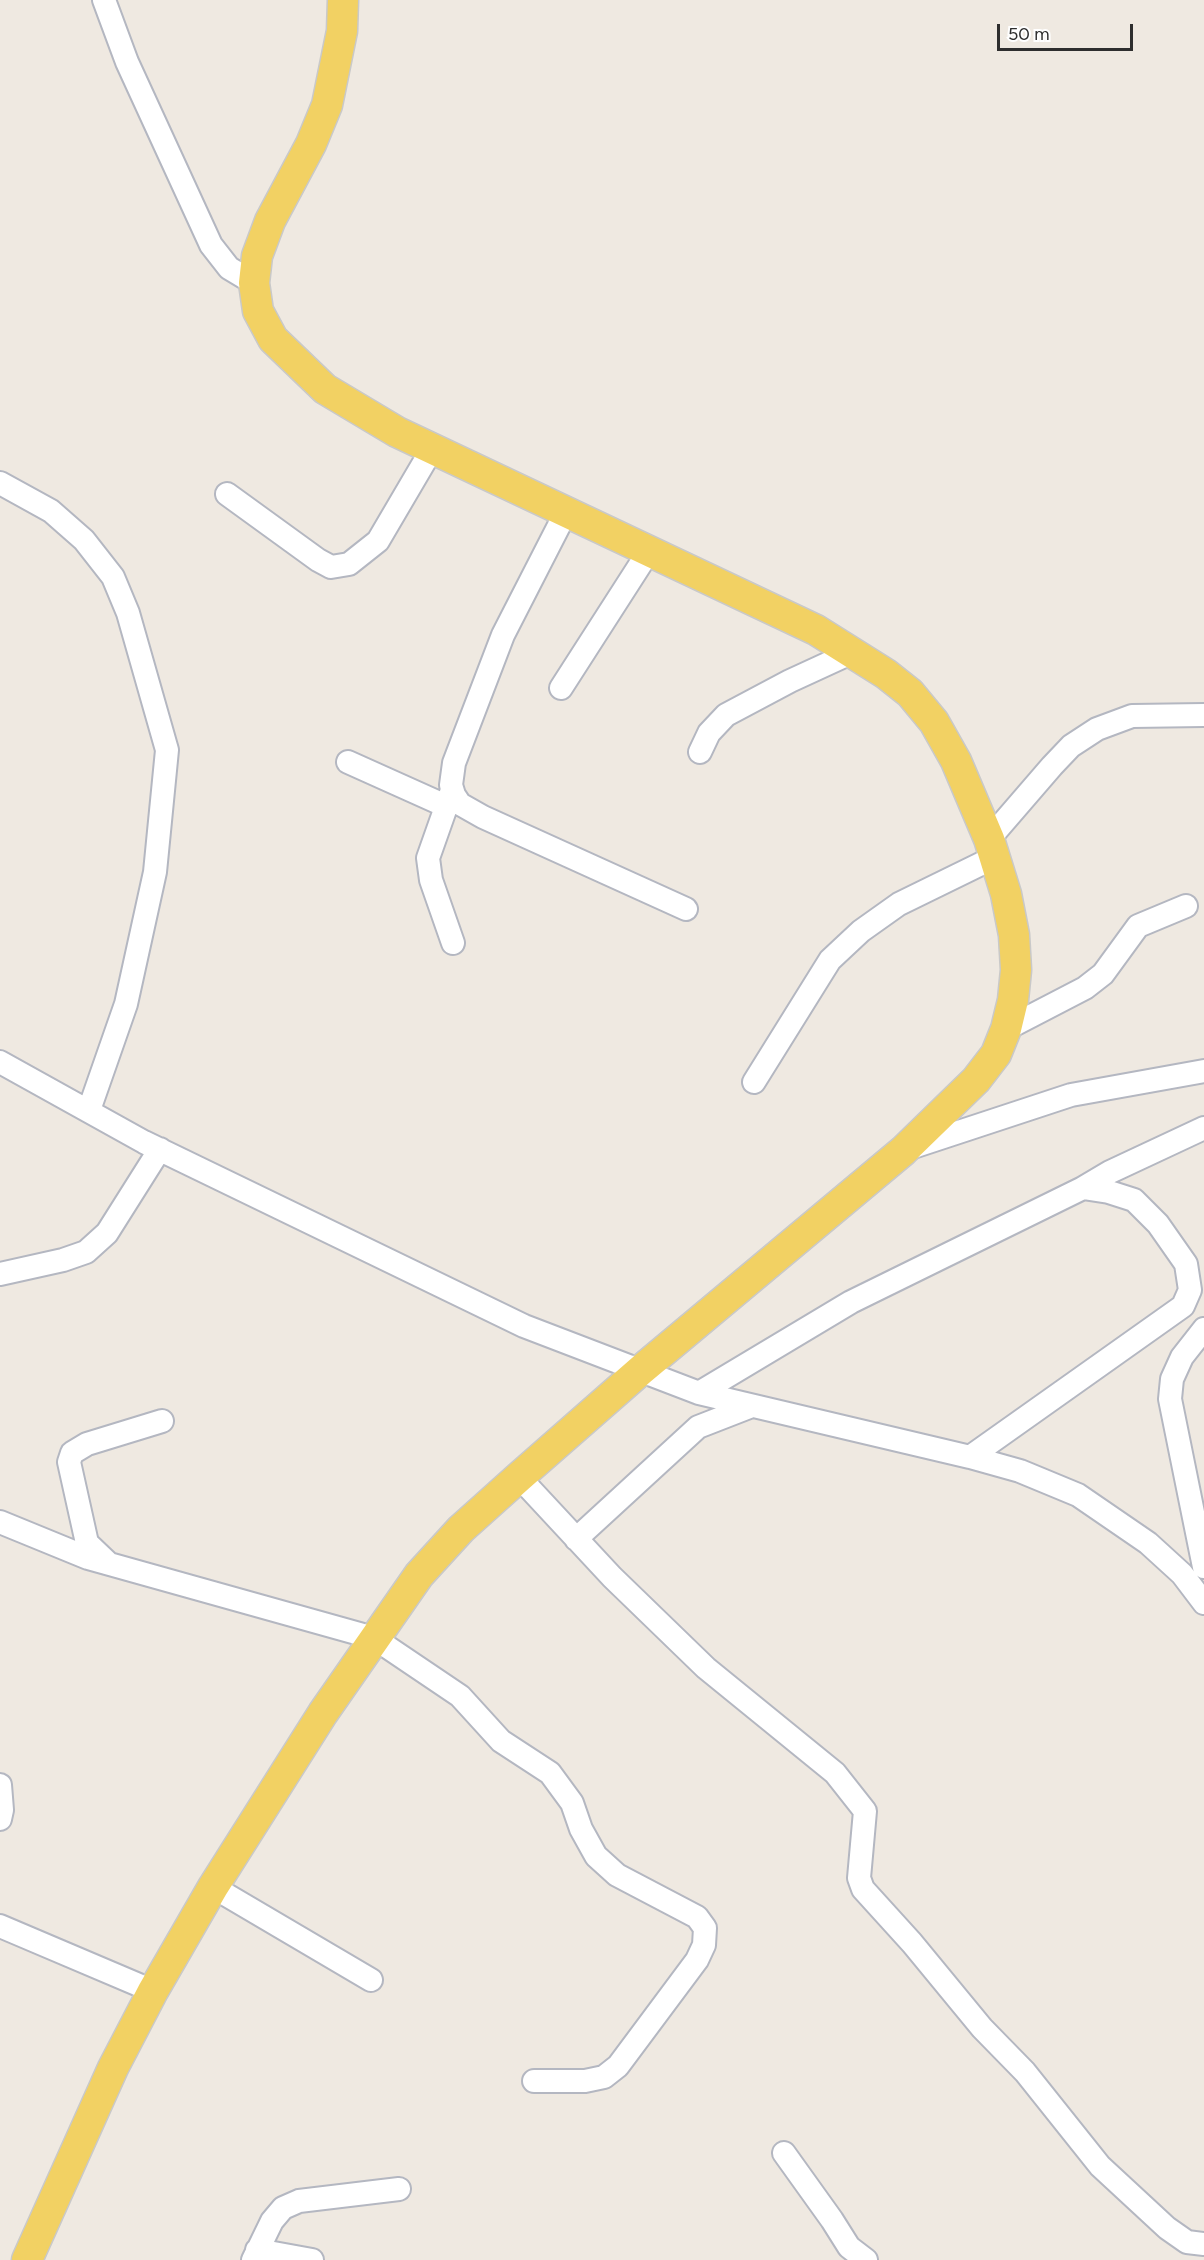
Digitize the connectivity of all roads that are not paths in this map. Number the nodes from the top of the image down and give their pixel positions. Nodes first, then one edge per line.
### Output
1 (105, 0) edge
2 (343, 0) edge
3 (254, 283) junction
4 (432, 449) junction
5 (0, 483) edge
6 (227, 494) dead end
7 (566, 512) junction
8 (649, 551) junction
9 (853, 651) junction
10 (561, 688) dead end
11 (1204, 715) edge
12 (700, 752) dead end
13 (348, 762) dead end
14 (449, 798) junction
15 (992, 848) junction
16 (1186, 906) dead end
17 (686, 909) dead end
18 (453, 943) dead end
19 (1006, 1029) junction
20 (0, 1062) edge
21 (1204, 1071) edge
22 (754, 1082) dead end
23 (89, 1110) junction
24 (1204, 1128) edge
25 (160, 1149) junction
26 (903, 1151) junction
27 (1083, 1188) junction
28 (0, 1274) edge
29 (1204, 1329) edge
30 (641, 1370) junction
31 (699, 1393) junction
32 (752, 1406) junction
33 (162, 1421) dead end
34 (970, 1457) junction
35 (519, 1477) junction
36 (0, 1522) edge
37 (576, 1539) junction
38 (109, 1564) junction
39 (1204, 1567) edge
40 (1204, 1603) edge
41 (374, 1638) junction
42 (0, 1785) edge
43 (0, 1819) edge
44 (213, 1887) junction
45 (0, 1926) edge
46 (371, 1980) dead end
47 (153, 1991) junction
48 (534, 2081) dead end
49 (784, 2153) dead end
50 (399, 2189) dead end
51 (1196, 2249) edge
52 (255, 2255) edge
53 (27, 2260) edge
54 (312, 2260) edge
55 (866, 2260) edge

1 - 3 street
2 - 3 main road
3 - 4 main road
4 - 6 street
4 - 7 main road
5 - 23 street
7 - 8 main road
7 - 14 street
8 - 9 main road
8 - 10 street
9 - 12 street
9 - 15 main road
11 - 15 street
13 - 14 street
14 - 17 street
14 - 18 street
15 - 19 main road
15 - 22 street
16 - 19 street
19 - 26 main road
20 - 23 street
21 - 26 street
23 - 25 street
24 - 27 street
25 - 28 street
25 - 30 street
26 - 30 main road
27 - 31 street
27 - 34 street
29 - 39 street
30 - 31 street
30 - 35 main road
31 - 32 street
32 - 34 street
32 - 37 street
33 - 38 street
34 - 40 street
35 - 37 street
35 - 41 main road
36 - 38 street
37 - 51 street
38 - 41 street
41 - 44 main road
41 - 48 street
42 - 43 street
44 - 46 street
44 - 47 main road
45 - 47 street
47 - 53 main road
49 - 55 street
50 - 52 street
52 - 54 street

